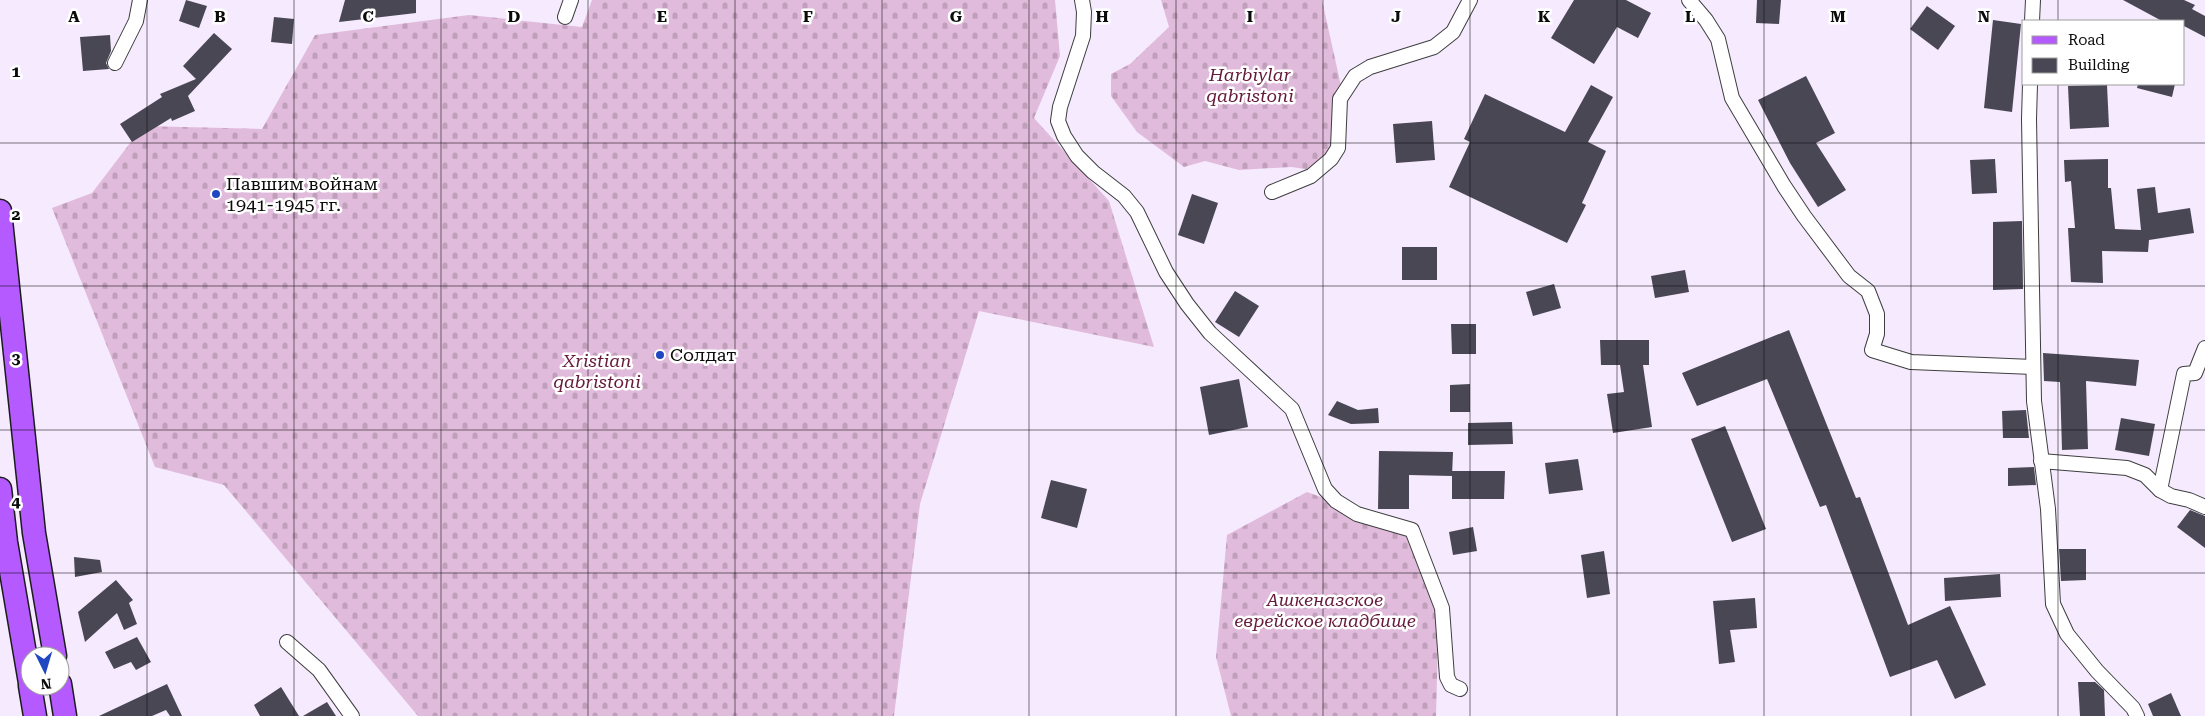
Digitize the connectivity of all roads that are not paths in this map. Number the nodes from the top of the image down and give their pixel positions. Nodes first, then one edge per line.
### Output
1 (140, 0) edge
2 (572, 0) edge
3 (1082, 0) edge
4 (1470, 0) edge
5 (1688, 0) edge
6 (2033, 0) edge
7 (565, 17) dead end
8 (2032, 20) edge
9 (115, 63) dead end
10 (2030, 85) edge
11 (1272, 192) dead end
12 (0, 211) edge
13 (2205, 348) edge
14 (2033, 367) junction
15 (2041, 461) junction
16 (0, 489) edge
17 (2160, 490) junction
18 (2205, 507) edge
19 (287, 642) dead end
20 (23, 646) edge
21 (53, 646) edge
22 (1460, 689) dead end
23 (32, 696) edge
24 (62, 696) edge
25 (36, 716) edge
26 (66, 716) edge
27 (352, 716) edge
28 (2137, 716) edge

1 - 9 street
2 - 7 street
3 - 22 street
4 - 11 street
5 - 14 street
6 - 8 street
10 - 14 street
12 - 21 main road
13 - 17 street
14 - 15 street
15 - 17 street
15 - 28 street
16 - 20 main road
17 - 18 street
19 - 27 street
23 - 25 main road
24 - 26 main road

